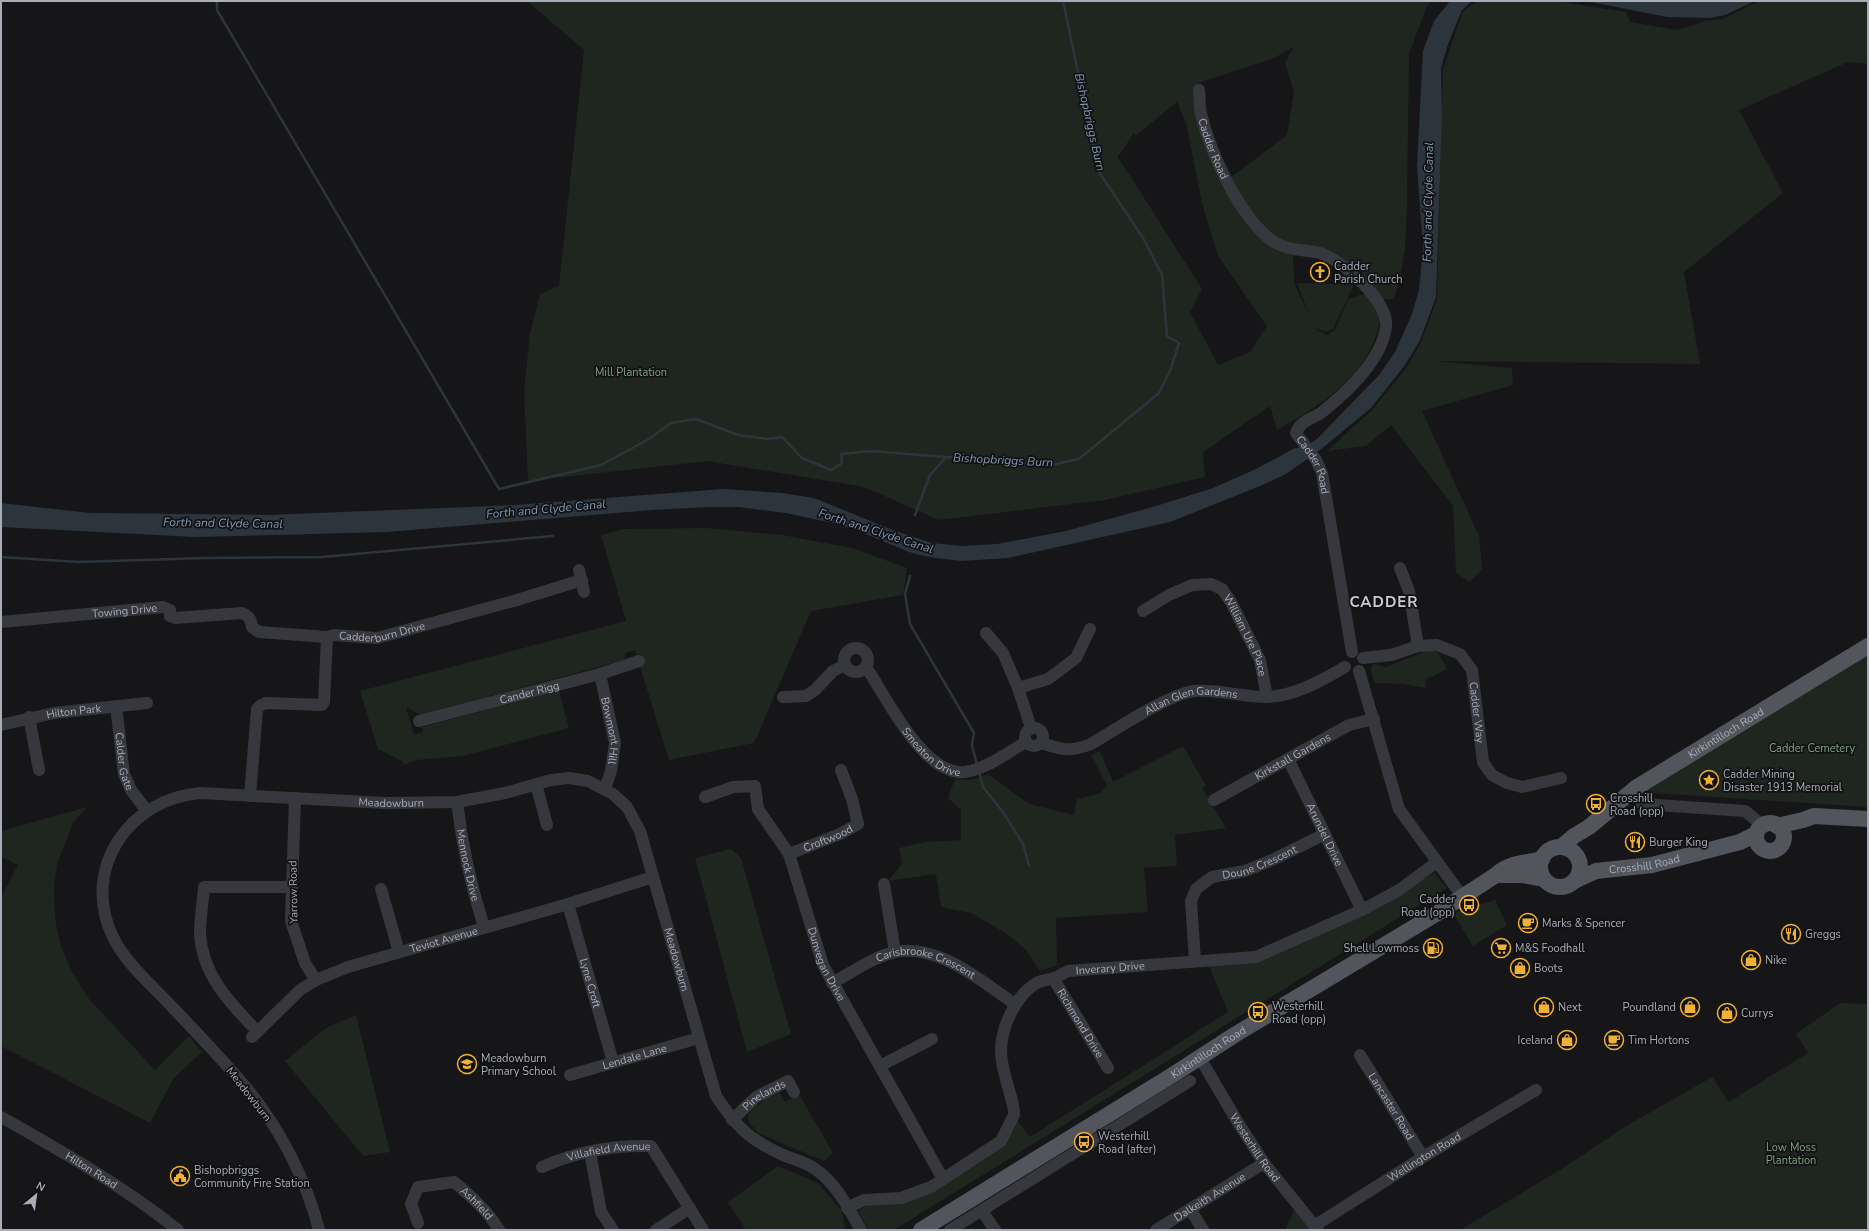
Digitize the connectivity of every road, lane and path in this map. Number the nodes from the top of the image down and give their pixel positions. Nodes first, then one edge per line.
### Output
1 (1199, 90) dead end
2 (1400, 568) dead end
3 (582, 581) dead end
4 (1143, 611) dead end
5 (1, 622) edge
6 (1090, 629) dead end
7 (986, 633) dead end
8 (327, 637) junction
9 (1418, 646) junction
10 (1868, 646) edge
11 (1358, 655) junction
12 (639, 661) dead end
13 (845, 665) junction
14 (866, 667) junction
15 (1345, 667) junction
16 (1359, 671) junction
17 (600, 674) junction
18 (1018, 688) junction
19 (783, 697) dead end
20 (1266, 697) junction
21 (147, 703) dead end
22 (116, 706) junction
23 (29, 717) junction
24 (1374, 720) junction
25 (419, 721) dead end
26 (1, 725) edge
27 (1031, 728) junction
28 (1026, 742) junction
29 (1042, 743) junction
30 (1288, 759) junction
31 (39, 770) dead end
32 (841, 770) dead end
33 (1561, 778) dead end
34 (536, 784) junction
35 (605, 789) junction
36 (250, 796) junction
37 (705, 797) dead end
38 (295, 798) junction
39 (1214, 800) dead end
40 (457, 802) junction
41 (1642, 804) dead end
42 (147, 811) junction
43 (1868, 819) edge
44 (548, 825) dead end
45 (1590, 827) junction
46 (1325, 834) junction
47 (1767, 834) junction
48 (1561, 847) junction
49 (789, 854) junction
50 (1542, 859) junction
51 (1578, 860) junction
52 (1437, 862) junction
53 (1596, 871) junction
54 (1496, 875) junction
55 (654, 877) junction
56 (1544, 879) junction
57 (1574, 881) junction
58 (884, 884) dead end
59 (291, 887) junction
60 (381, 889) dead end
61 (1462, 896) junction
62 (568, 904) junction
63 (1362, 910) junction
64 (484, 927) junction
65 (399, 952) junction
66 (895, 952) junction
67 (1195, 961) junction
68 (1053, 978) junction
69 (316, 980) junction
70 (832, 983) junction
71 (1015, 1004) junction
72 (699, 1038) junction
73 (932, 1039) dead end
74 (1360, 1055) dead end
75 (1200, 1058) junction
76 (613, 1062) junction
77 (880, 1066) junction
78 (1108, 1068) dead end
79 (570, 1075) dead end
80 (1190, 1081) dead end
81 (1536, 1090) dead end
82 (794, 1092) dead end
83 (1, 1117) edge
84 (732, 1120) junction
85 (590, 1152) junction
86 (1423, 1157) junction
87 (1264, 1163) junction
88 (542, 1167) dead end
89 (944, 1179) junction
90 (690, 1208) junction
91 (847, 1208) junction
92 (1190, 1209) junction
93 (982, 1211) junction
94 (418, 1223) dead end
95 (1316, 1228) edge
96 (178, 1230) edge
97 (319, 1230) edge
98 (499, 1230) edge
99 (612, 1230) edge
100 (656, 1230) edge
101 (703, 1230) edge
102 (861, 1230) edge
103 (921, 1230) edge
104 (950, 1230) edge
105 (995, 1230) edge
106 (1156, 1230) edge
107 (1203, 1230) edge

1 - 11 street, Cadder Road
2 - 9 street
3 - 8 street, Cadderburn Drive
4 - 20 street, William Ure Place
5 - 8 street, Towing Drive
6 - 18 street
7 - 18 street
8 - 36 street, Cadderburn Drive
9 - 11 street, Cadder Way
9 - 33 street, Cadder Way
10 - 45 main road, Kirkintilloch Road
11 - 15 street
11 - 16 street
12 - 17 street, Cander Rigg
13 - 14 street
13 - 14 street
13 - 19 street
14 - 28 street, Smeaton Drive
15 - 16 street
15 - 20 street, Allan Glen Gardens
16 - 24 street
17 - 25 street, Cander Rigg
17 - 35 street, Bowmont Hill
18 - 27 street
20 - 29 street, Allan Glen Gardens
21 - 22 street, Hilton Park
22 - 23 street, Hilton Park
22 - 42 street, Calder Gate
23 - 26 street, Hilton Park
23 - 31 street
24 - 30 street, Kirkstall Gardens
24 - 52 street
27 - 28 street
27 - 29 street
28 - 29 street
30 - 39 street, Kirkstall Gardens
30 - 46 street, Arundel Drive
32 - 49 street, Croftwood
34 - 35 street, Meadowburn
34 - 40 street, Meadowburn
34 - 44 street
35 - 55 street, Meadowburn
36 - 38 street, Meadowburn
36 - 42 street, Meadowburn
37 - 49 street, Dunvegan Drive
38 - 40 street, Meadowburn
38 - 59 street, Yarrow Road
40 - 64 street, Mennock Drive
41 - 47 street
42 - 97 street, Meadowburn
43 - 47 main road, Crosshill Road
45 - 48 main road, Kirkintilloch Road
45 - 51 main road, Kirkintilloch Road
46 - 63 street, Arundel Drive
46 - 67 street, Doune Crescent
47 - 53 main road, Crosshill Road
48 - 50 main road
48 - 51 main road
49 - 70 street, Dunvegan Drive
50 - 54 main road, Kirkintilloch Road
50 - 56 main road
51 - 53 main road, Crosshill Road
51 - 57 main road
52 - 61 street
52 - 63 street, Inverary Drive
53 - 57 main road, Crosshill Road
54 - 56 main road
54 - 61 main road, Kirkintilloch Road
55 - 62 street, Teviot Avenue
55 - 72 street, Meadowburn
56 - 57 main road
58 - 66 street
59 - 69 street, Yarrow Road
59 - 69 street, Teviot Avenue
60 - 65 street
61 - 75 main road, Kirkintilloch Road
62 - 64 street, Teviot Avenue
62 - 76 street, Lyne Croft
63 - 67 street, Inverary Drive
64 - 65 street, Teviot Avenue
65 - 69 street, Teviot Avenue
66 - 70 street, Carisbrooke Crescent
66 - 71 street, Carisbrooke Crescent
67 - 68 street, Inverary Drive
68 - 71 street, Inverary Drive
68 - 78 street, Richmond Drive
70 - 77 street, Dunvegan Drive
71 - 89 street, Inverary Drive
72 - 76 street, Lendale Lane
72 - 84 street, Meadowburn
73 - 77 street
74 - 86 street, Lancaster Road
75 - 87 street, Westerhill Road
75 - 103 main road, Kirkintilloch Road
76 - 79 street, Lendale Lane
77 - 89 street, Dunvegan Drive
80 - 93 street
81 - 86 street, Wellington Road
82 - 84 street, Pinelands
83 - 96 street, Hilton Road
84 - 91 street, Meadowburn
85 - 88 street, Villafield Avenue
85 - 90 street, Villafield Avenue
85 - 99 street
86 - 95 street, Wellington Road
87 - 92 street, Dalkeith Avenue
87 - 95 street, Westerhill Road
89 - 91 street, Inverary Drive
90 - 100 street
90 - 101 street, Villafield Avenue
91 - 102 street, Meadowburn
92 - 106 street, Dalkeith Avenue
92 - 107 street
93 - 104 street
93 - 105 street
94 - 98 street, Ashfield

